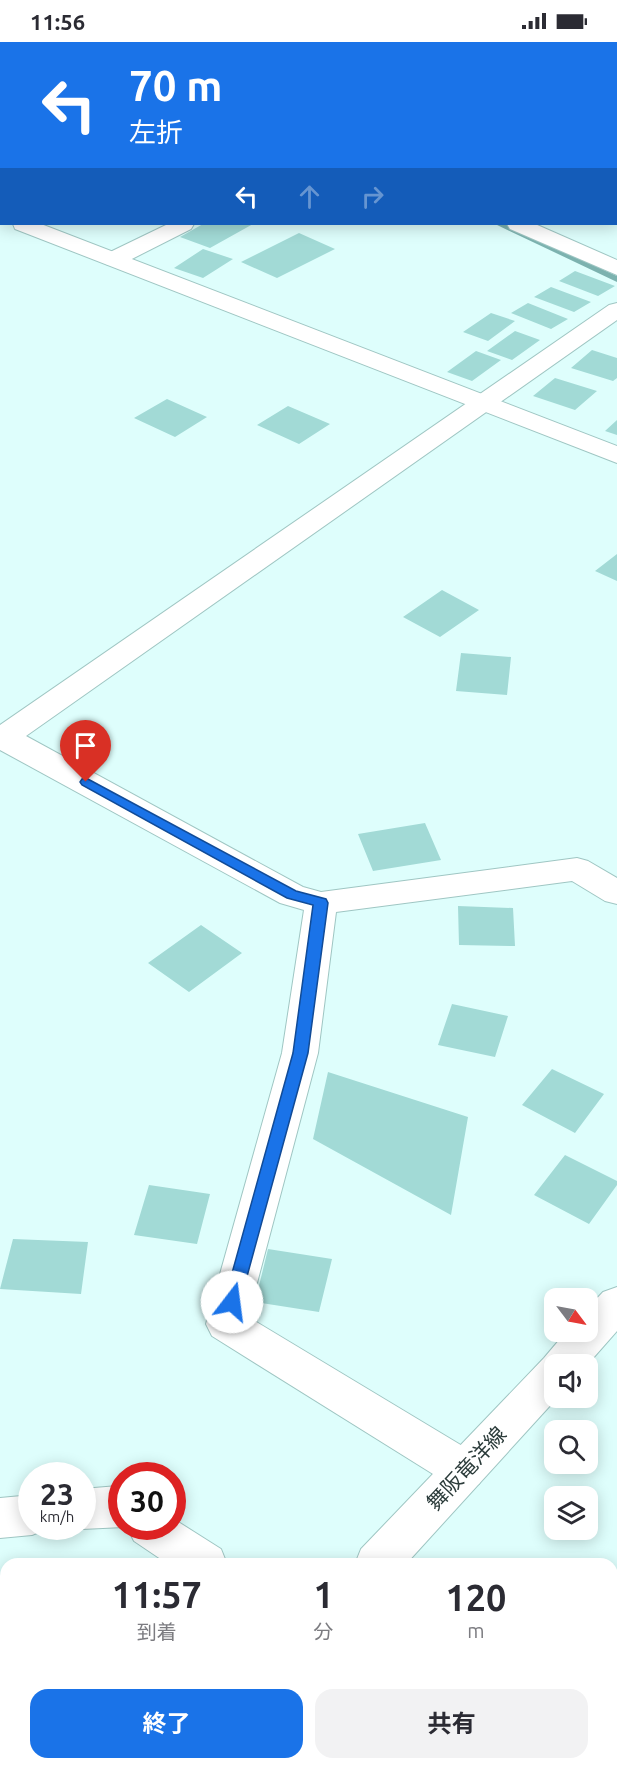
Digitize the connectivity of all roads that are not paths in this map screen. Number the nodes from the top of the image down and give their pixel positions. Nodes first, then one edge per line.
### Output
1 (26, 225) edge
2 (181, 225) edge
3 (520, 225) edge
4 (114, 259) junction
5 (617, 268) edge
6 (617, 310) edge
7 (484, 403) junction
8 (617, 456) edge
9 (1, 737) edge
10 (617, 893) edge
11 (321, 903) junction
12 (617, 1304) edge
13 (571, 1354) edge
14 (544, 1384) edge
15 (464, 1470) junction
16 (18, 1516) edge
17 (0, 1518) edge
18 (169, 1540) edge
19 (196, 1558) edge
20 (383, 1558) edge

1 - 4 street
2 - 4 street
3 - 5 street
4 - 7 street
6 - 7 street
7 - 8 street
7 - 9 street
9 - 11 street
10 - 11 street
11 - 15 street
12 - 13 street
14 - 15 street, 舞阪竜洋線
15 - 20 street, 舞阪竜洋線
16 - 17 street
18 - 19 street

